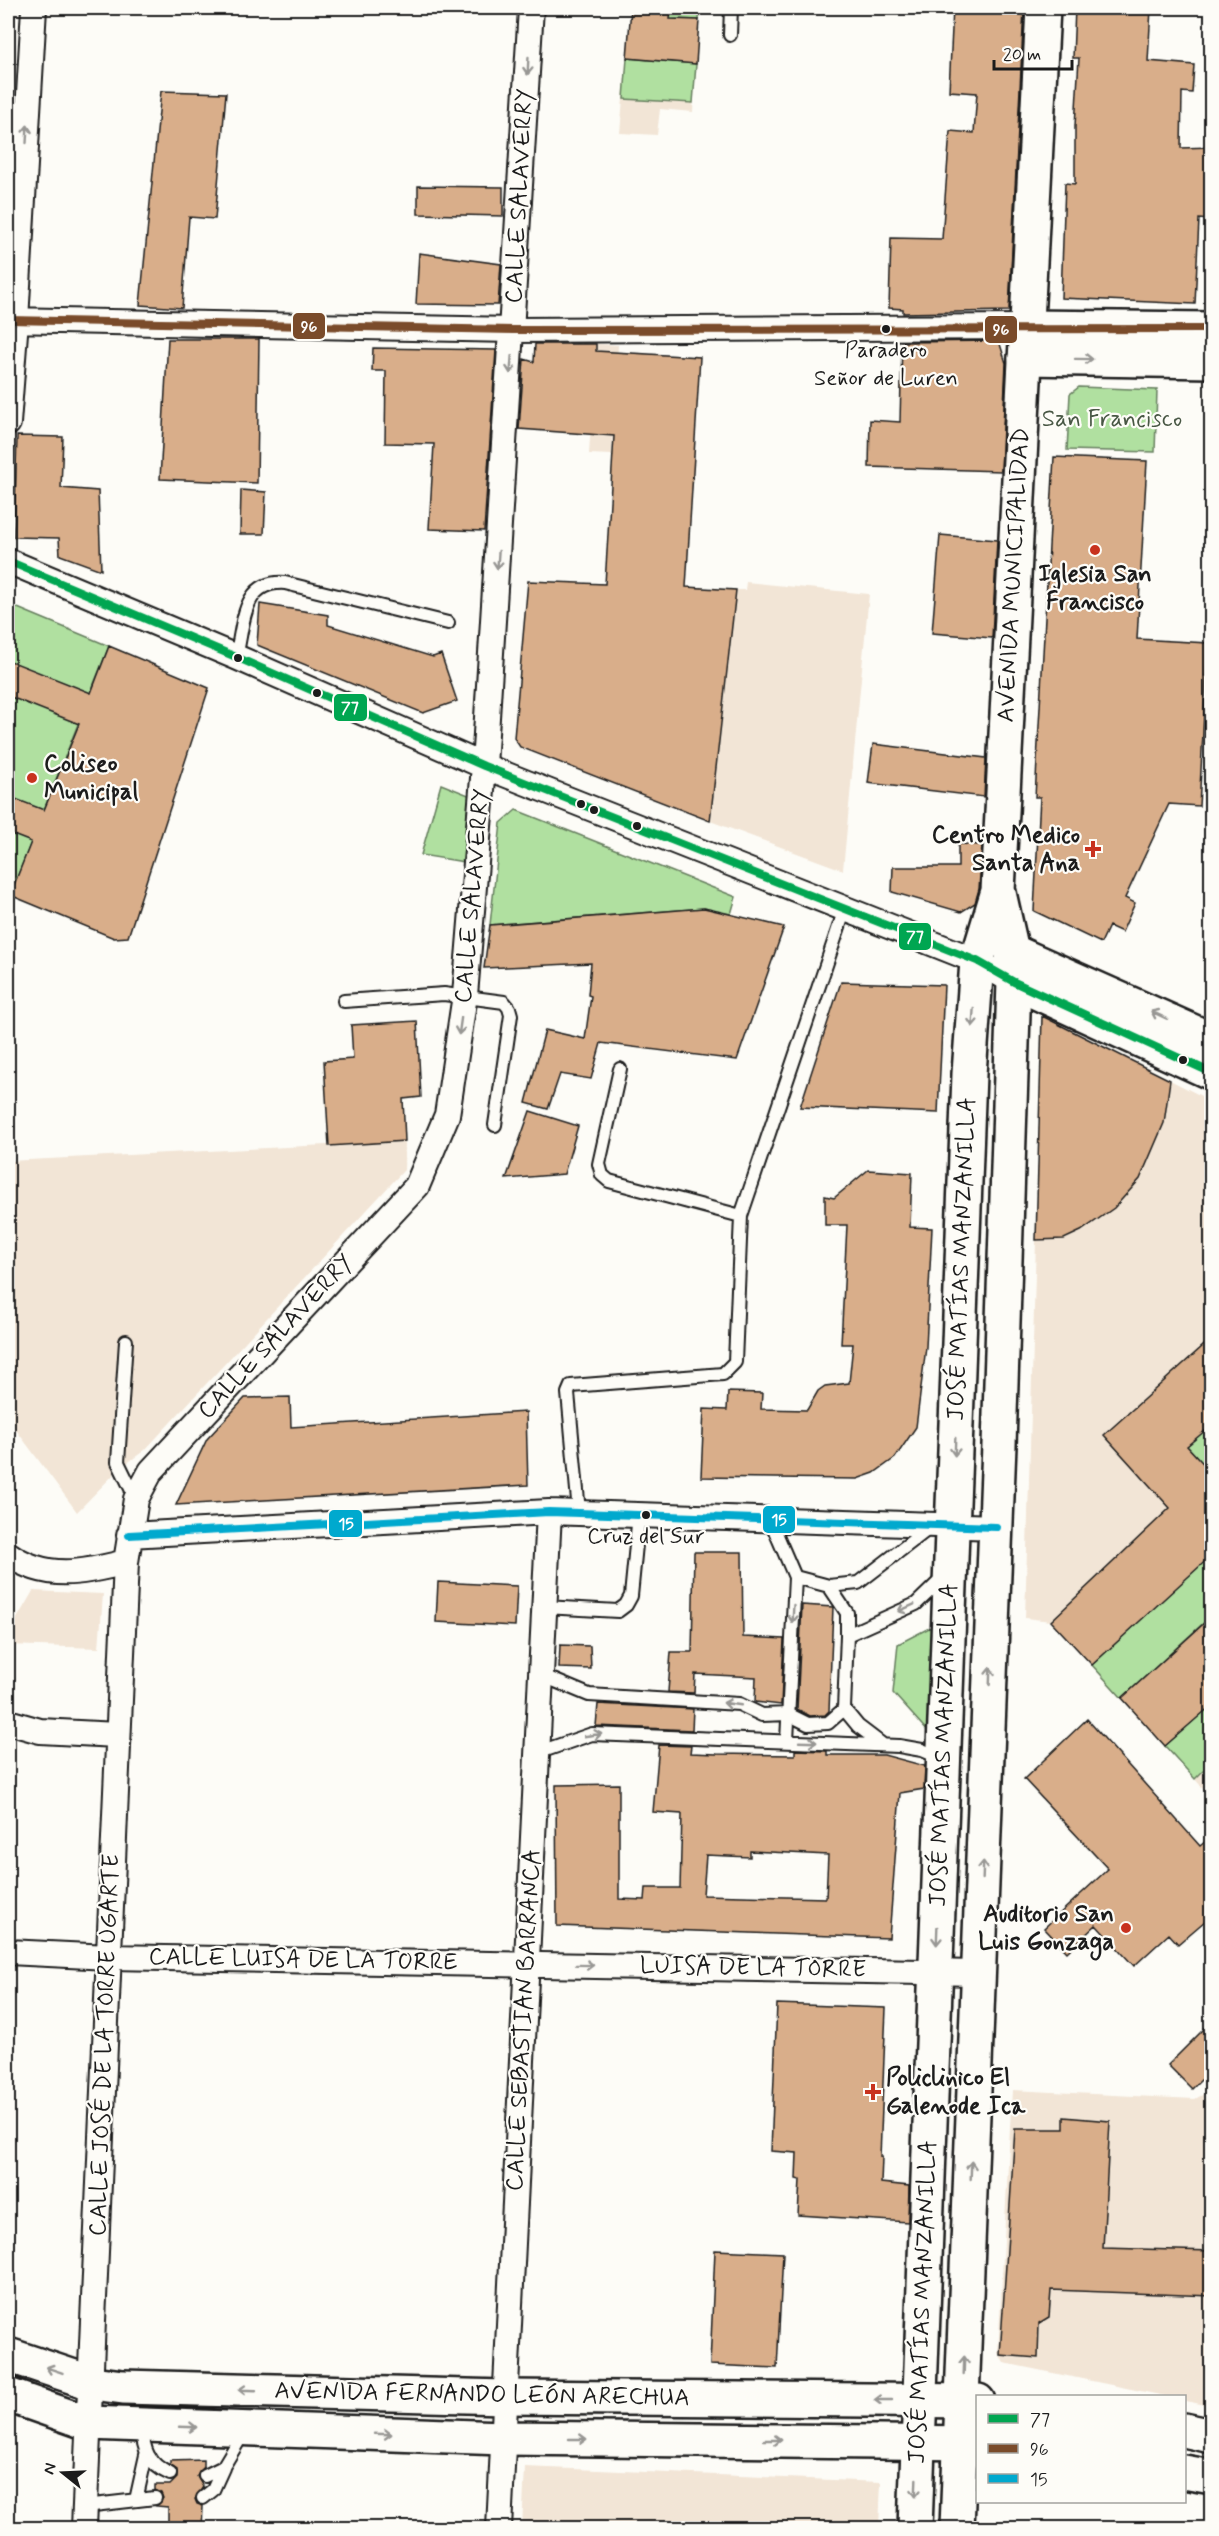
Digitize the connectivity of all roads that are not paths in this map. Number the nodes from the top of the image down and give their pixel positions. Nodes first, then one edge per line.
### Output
1 (34, 8) edge
2 (531, 8) edge
3 (731, 8) edge
4 (1043, 8) edge
5 (730, 35) dead end
6 (12, 320) edge
7 (1212, 329) edge
8 (513, 330) junction
9 (1026, 343) junction
10 (1212, 361) edge
11 (8, 423) edge
12 (8, 561) edge
13 (448, 623) dead end
14 (236, 657) junction
15 (484, 766) junction
16 (998, 891) junction
17 (845, 909) junction
18 (977, 961) junction
19 (1013, 966) junction
20 (465, 995) junction
21 (344, 1001) dead end
22 (1212, 1040) edge
23 (620, 1070) dead end
24 (1212, 1073) edge
25 (495, 1125) dead end
26 (741, 1216) junction
27 (126, 1341) dead end
28 (136, 1499) junction
29 (549, 1512) junction
30 (579, 1512) junction
31 (639, 1514) junction
32 (770, 1519) junction
33 (943, 1525) junction
34 (996, 1527) junction
35 (129, 1535) junction
36 (8, 1554) edge
37 (126, 1562) junction
38 (950, 1571) junction
39 (795, 1577) junction
40 (829, 1586) junction
41 (544, 1607) junction
42 (847, 1635) junction
43 (541, 1675) junction
44 (844, 1709) junction
45 (788, 1714) junction
46 (8, 1722) edge
47 (117, 1735) junction
48 (787, 1741) junction
49 (883, 1745) junction
50 (537, 1753) junction
51 (943, 1767) junction
52 (8, 1952) edge
53 (109, 1957) junction
54 (526, 1964) junction
55 (936, 1972) junction
56 (979, 1973) junction
57 (8, 2355) edge
58 (92, 2383) junction
59 (8, 2395) edge
60 (505, 2397) junction
61 (920, 2400) junction
62 (970, 2401) edge
63 (88, 2423) junction
64 (245, 2429) junction
65 (1186, 2430) edge
66 (1212, 2436) edge
67 (503, 2438) junction
68 (144, 2440) junction
69 (918, 2442) junction
70 (969, 2442) edge
71 (223, 2466) junction
72 (1186, 2472) edge
73 (170, 2474) dead end
74 (205, 2476) dead end
75 (1212, 2477) edge
76 (155, 2498) dead end
77 (203, 2498) dead end
78 (136, 2500) junction
79 (84, 2517) edge
80 (499, 2529) edge
81 (915, 2529) edge
82 (957, 2529) edge

6 -> 1 street
2 -> 8 street, CALLE SALAVERRY
3 - 5 lane
4 - 9 main road, AVENIDA MUNICIPALIDAD
6 - 8 street
6 - 11 street
7 - 9 main road
8 - 9 street
8 -> 15 street, CALLE SALAVERRY
9 -> 10 main road
9 - 16 main road, AVENIDA MUNICIPALIDAD
12 - 14 street
13 - 14 lane
14 - 15 street
15 - 17 street
15 - 20 street, CALLE SALAVERRY
16 - 18 main road, AVENIDA MUNICIPALIDAD
16 - 19 main road, AVENIDA MUNICIPALIDAD
17 - 18 street
17 - 26 lane
18 - 19 street
18 -> 33 main road, JOSÉ MATÍAS MANZANILLA
22 -> 19 main road
19 - 24 main road
19 - 34 main road, JOSÉ MATÍAS MANZANILLA
20 - 21 lane
20 - 25 lane
20 -> 28 street, CALLE SALAVERRY
23 - 26 lane
26 - 30 lane
27 - 28 lane
28 - 35 street, CALLE SALAVERRY
29 - 30 street
29 - 35 street
29 - 41 street, CALLE SEBASTIAN BARRANCA
30 - 31 street
31 - 32 street
31 - 41 lane
32 - 33 street
32 - 39 lane
33 - 34 street
33 - 38 main road, JOSÉ MATÍAS MANZANILLA
33 - 40 lane
56 -> 34 main road, JOSÉ MATÍAS MANZANILLA
35 - 37 street, CALLE SALAVERRY
36 - 37 street
37 - 47 street, CALLE JOSÉ DE LA TORRE UGARTE
38 -> 42 lane
38 - 51 main road, JOSÉ MATÍAS MANZANILLA
39 - 40 lane
39 -> 45 lane
40 - 42 lane
41 - 43 street, CALLE SEBASTIAN BARRANCA
42 - 44 lane
45 -> 43 lane
43 - 50 street, CALLE SEBASTIAN BARRANCA
44 - 45 lane
44 - 49 lane
45 - 48 lane
46 - 47 street
47 - 53 street, CALLE JOSÉ DE LA TORRE UGARTE
48 -> 49 lane
50 -> 48 lane
49 - 51 lane
50 - 54 street, CALLE SEBASTIAN BARRANCA
51 -> 55 main road, JOSÉ MATÍAS MANZANILLA
52 - 53 street, CALLE LUISA DE LA TORRE
53 - 54 street, CALLE LUISA DE LA TORRE
53 - 58 street, CALLE JOSÉ DE LA TORRE UGARTE
54 -> 55 street, LUISA DE LA TORRE
54 - 60 street, CALLE SEBASTIAN BARRANCA
55 - 56 street, LUISA DE LA TORRE
55 - 61 main road, JOSÉ MATÍAS MANZANILLA
62 -> 56 main road, JOSÉ MATÍAS MANZANILLA
58 -> 57 main road, AVENIDA FERNANDO LEÓN ARECHUA
60 -> 58 main road, AVENIDA FERNANDO LEÓN ARECHUA
58 - 63 street, CALLE JOSÉ DE LA TORRE UGARTE
59 - 63 main road, AVENIDA FERNANDO LEÓN ARECHUA
61 -> 60 main road, AVENIDA FERNANDO LEÓN ARECHUA
60 - 67 street, CALLE SEBASTIAN BARRANCA
61 - 62 main road, AVENIDA FERNANDO LEÓN ARECHUA
61 - 69 main road, JOSÉ MATÍAS MANZANILLA
62 - 70 main road, JOSÉ MATÍAS MANZANILLA
63 - 68 main road, AVENIDA FERNANDO LEÓN ARECHUA
63 - 79 street, CALLE JOSÉ DE LA TORRE UGARTE
64 -> 67 main road, AVENIDA FERNANDO LEÓN ARECHUA
68 -> 64 main road, AVENIDA FERNANDO LEÓN ARECHUA
64 - 71 lane
65 - 66 main road
67 -> 69 main road, AVENIDA FERNANDO LEÓN ARECHUA
67 - 80 street, CALLE SEBASTIAN BARRANCA
68 - 73 lane
68 - 78 lane
69 - 70 main road, AVENIDA FERNANDO LEÓN ARECHUA
69 -> 81 main road, JOSÉ MATÍAS MANZANILLA
70 - 82 main road, JOSÉ MATÍAS MANZANILLA
71 - 74 lane
71 - 77 lane
72 - 75 main road
76 - 78 lane
78 - 79 lane

